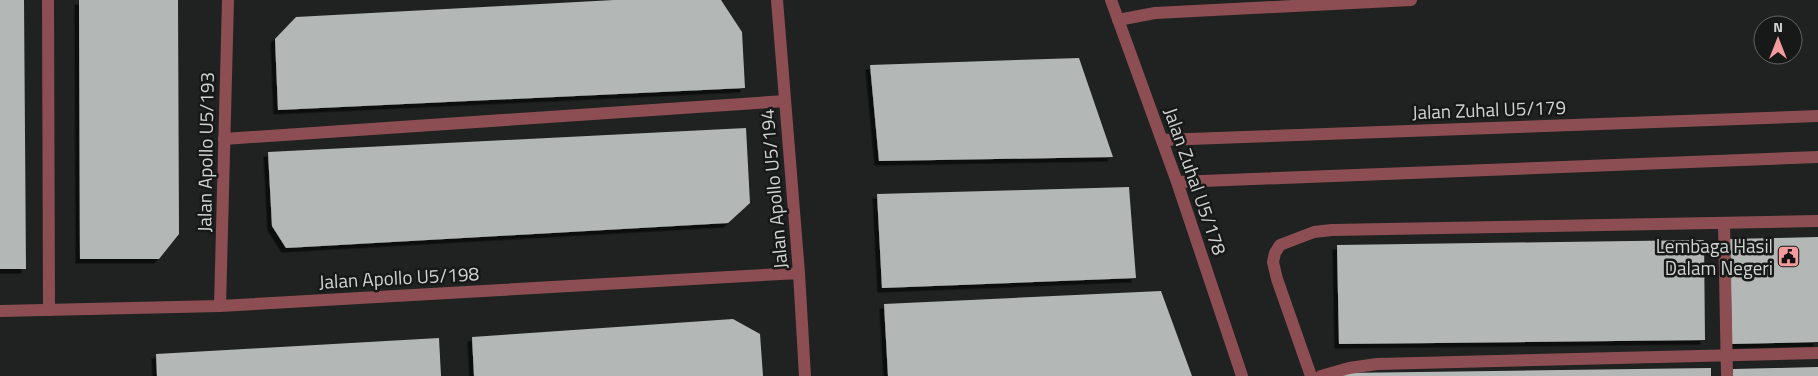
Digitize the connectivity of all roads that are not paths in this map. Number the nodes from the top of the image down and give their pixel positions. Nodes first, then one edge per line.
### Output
1 (48, 0) edge
2 (228, 0) edge
3 (777, 0) edge
4 (1111, 0) edge
5 (1411, 0) edge
6 (1118, 20) junction
7 (785, 101) junction
8 (1818, 116) edge
9 (224, 139) junction
10 (1162, 140) junction
11 (1818, 157) edge
12 (1177, 182) junction
13 (1818, 221) edge
14 (1724, 223) junction
15 (799, 274) junction
16 (220, 306) junction
17 (48, 310) junction
18 (0, 311) edge
19 (1818, 353) edge
20 (1727, 354) junction
21 (805, 376) edge
22 (1242, 376) edge
23 (1311, 376) edge
24 (1321, 376) edge
25 (1727, 376) edge

1 - 17 street
2 - 9 street, Jalan Apollo U5/193
3 - 7 street, Jalan Apollo U5/194
4 - 6 street, Jalan Zuhal U5/178
5 - 6 street
6 - 10 street, Jalan Zuhal U5/178
7 - 9 street
7 - 15 street, Jalan Apollo U5/194
8 - 10 street, Jalan Zuhal U5/179
9 - 16 street, Jalan Apollo U5/193
10 - 12 street, Jalan Zuhal U5/178
11 - 12 street
12 - 22 street, Jalan Zuhal U5/178
13 - 14 street
14 - 20 street
14 - 23 street
15 - 16 street, Jalan Apollo U5/198
15 - 21 street, Jalan Apollo U5/194
16 - 17 street, Jalan Apollo U5/198
17 - 18 street, Jalan Apollo U5/198
19 - 20 street
20 - 24 street
20 - 25 street

